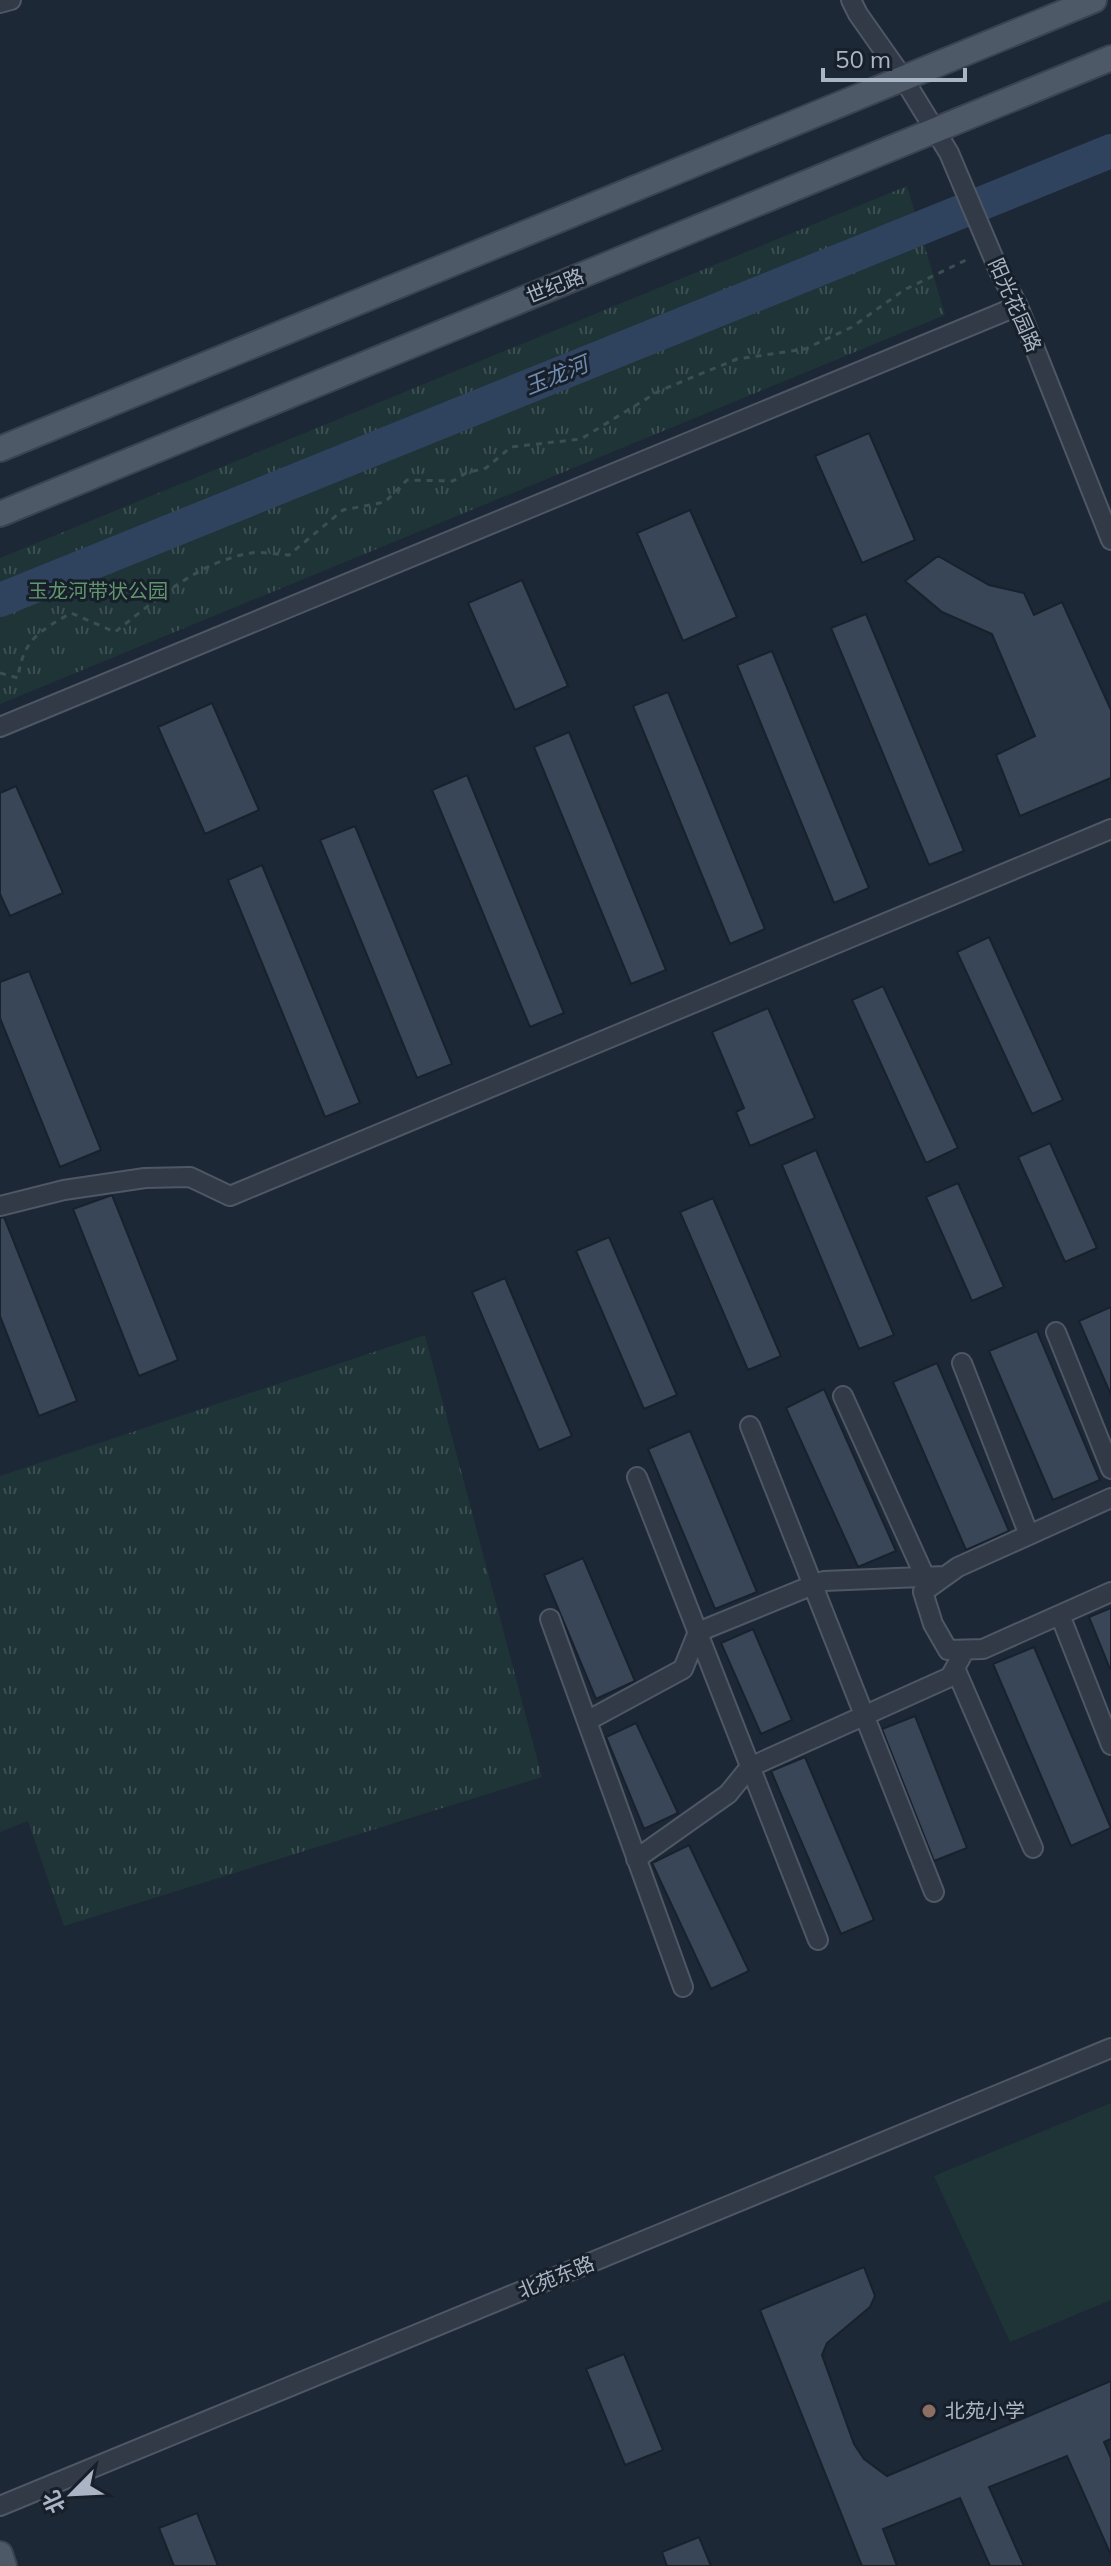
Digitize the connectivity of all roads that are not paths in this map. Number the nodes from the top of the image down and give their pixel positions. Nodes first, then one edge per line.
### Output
1 (11, 0) edge
2 (851, 0) edge
3 (1094, 0) edge
4 (0, 3) edge
5 (1111, 58) edge
6 (903, 78) junction
7 (933, 129) junction
8 (1018, 306) junction
9 (0, 449) edge
10 (0, 514) edge
11 (1111, 540) edge
12 (0, 727) edge
13 (1111, 829) edge
14 (0, 1206) edge
15 (1056, 1332) dead end
16 (962, 1363) dead end
17 (843, 1396) dead end
18 (750, 1426) dead end
19 (1111, 1469) edge
20 (637, 1477) dead end
21 (1111, 1498) edge
22 (1029, 1535) junction
23 (945, 1576) junction
24 (925, 1577) junction
25 (813, 1585) junction
26 (1111, 1592) edge
27 (1060, 1615) junction
28 (550, 1619) dead end
29 (698, 1632) junction
30 (965, 1650) junction
31 (955, 1668) junction
32 (865, 1716) junction
33 (587, 1721) junction
34 (1111, 1745) edge
35 (750, 1767) junction
36 (1033, 1848) dead end
37 (636, 1859) junction
38 (934, 1892) dead end
39 (818, 1940) dead end
40 (683, 1987) dead end
41 (1111, 2048) edge
42 (0, 2506) edge
43 (0, 2554) edge
44 (4, 2566) edge

1 - 4 street
2 - 6 street, 阳光花园路
3 - 6 main road
5 - 7 main road, 世纪路
6 - 7 street, 阳光花园路
6 - 9 main road
7 - 8 street, 阳光花园路
7 - 10 main road, 世纪路
8 - 11 street, 阳光花园路
8 - 12 street
13 - 14 street
15 - 19 street
16 - 22 street
17 - 24 street
18 - 25 street
20 - 29 street
21 - 22 street
22 - 23 street
23 - 24 street
23 - 30 street
24 - 25 street
25 - 29 street
25 - 32 street
26 - 27 street
27 - 30 street
27 - 34 street
28 - 33 street
29 - 33 street
29 - 35 street
30 - 31 street
31 - 32 street
31 - 36 street
32 - 35 street
32 - 38 street
33 - 37 street
35 - 37 street
35 - 39 street
37 - 40 street
41 - 42 street, 北苑东路
43 - 44 main road

